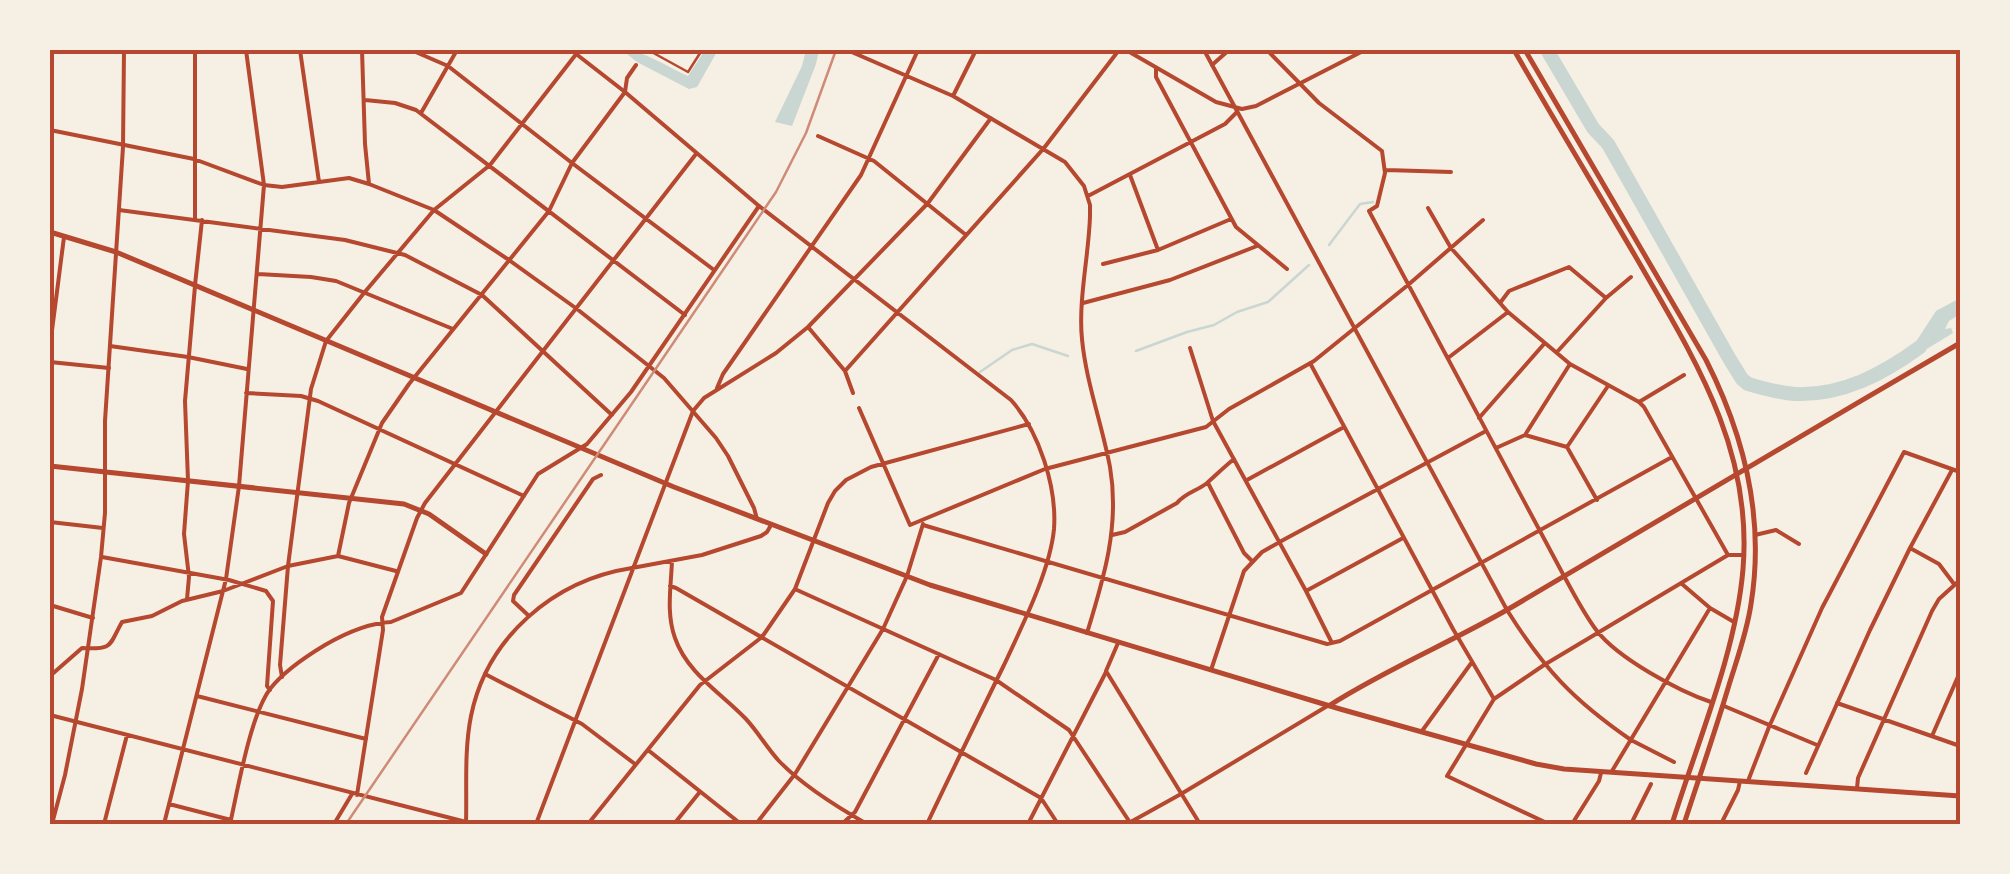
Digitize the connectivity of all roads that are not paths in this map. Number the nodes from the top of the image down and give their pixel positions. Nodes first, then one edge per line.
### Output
1 (124, 50) edge
2 (185, 50) edge
3 (197, 50) edge
4 (300, 50) edge
5 (362, 50) edge
6 (412, 50) edge
7 (458, 50) edge
8 (648, 50) edge
9 (702, 50) edge
10 (847, 50) edge
11 (918, 50) edge
12 (976, 50) edge
13 (1119, 50) edge
14 (1127, 50) edge
15 (1204, 50) edge
16 (1229, 50) edge
17 (1268, 50) edge
18 (1365, 50) edge
19 (1514, 50) edge
20 (1526, 50) edge
21 (246, 51) edge
22 (574, 52) edge
23 (636, 65) dead end
24 (1212, 65) junction
25 (448, 66) junction
26 (1156, 68) junction
27 (907, 75) junction
28 (1299, 83) junction
29 (625, 92) junction
30 (953, 96) junction
31 (365, 100) junction
32 (1236, 110) junction
33 (420, 113) junction
34 (991, 118) junction
35 (523, 124) junction
36 (50, 130) edge
37 (818, 136) dead end
38 (1191, 142) junction
39 (123, 146) junction
40 (1044, 148) junction
41 (696, 154) junction
42 (870, 158) junction
43 (194, 160) junction
44 (572, 163) junction
45 (490, 165) junction
46 (1385, 170) junction
47 (1451, 172) dead end
48 (1130, 175) junction
49 (319, 182) junction
50 (369, 184) junction
51 (264, 185) junction
52 (1088, 196) junction
53 (928, 203) junction
54 (759, 206) junction
55 (1428, 208) dead end
56 (119, 210) junction
57 (434, 210) junction
58 (550, 211) junction
59 (647, 218) junction
60 (1231, 219) junction
61 (199, 220) junction
62 (1484, 220) dead end
63 (260, 228) junction
64 (50, 232) edge
65 (966, 234) junction
66 (64, 236) junction
67 (1256, 246) junction
68 (810, 247) junction
69 (1450, 248) junction
70 (1158, 250) junction
71 (116, 252) junction
72 (398, 252) junction
73 (509, 260) junction
74 (614, 260) junction
75 (1103, 264) dead end
76 (1288, 269) dead end
77 (715, 270) junction
78 (256, 274) junction
79 (1631, 277) dead end
80 (854, 280) junction
81 (1408, 285) junction
82 (195, 286) junction
83 (364, 293) junction
84 (482, 294) junction
85 (1606, 298) junction
86 (1500, 302) junction
87 (1083, 303) junction
88 (576, 309) junction
89 (253, 310) junction
90 (1508, 312) junction
91 (897, 313) junction
92 (685, 314) junction
93 (808, 327) junction
94 (1354, 328) junction
95 (453, 329) junction
96 (326, 341) junction
97 (1960, 343) edge
98 (1544, 344) junction
99 (50, 346) edge
100 (110, 346) junction
101 (1190, 348) dead end
102 (544, 351) junction
103 (1556, 354) junction
104 (188, 356) junction
105 (1447, 358) junction
106 (50, 362) edge
107 (1310, 363) junction
108 (1570, 364) junction
109 (649, 366) junction
110 (108, 368) junction
111 (248, 369) junction
112 (845, 371) junction
113 (1684, 375) dead end
114 (413, 378) junction
115 (1609, 386) junction
116 (717, 388) junction
117 (246, 393) junction
118 (853, 393) dead end
119 (309, 398) junction
120 (1639, 402) junction
121 (859, 408) dead end
122 (693, 411) junction
123 (496, 412) junction
124 (612, 415) junction
125 (1478, 418) junction
126 (1213, 422) junction
127 (1029, 424) junction
128 (1344, 427) junction
129 (378, 428) junction
130 (1486, 430) junction
131 (1525, 435) junction
132 (1567, 447) junction
133 (581, 448) junction
134 (1495, 448) junction
135 (1107, 454) junction
136 (1672, 458) junction
137 (1234, 459) junction
138 (1426, 462) junction
139 (456, 464) junction
140 (884, 464) junction
141 (50, 466) edge
142 (1747, 466) junction
143 (1045, 469) junction
144 (1952, 470) junction
145 (104, 472) junction
146 (1738, 472) junction
147 (1960, 472) edge
148 (601, 474) dead end
149 (188, 481) junction
150 (1246, 481) junction
151 (665, 483) junction
152 (1207, 483) junction
153 (239, 486) junction
154 (1378, 489) junction
155 (296, 492) junction
156 (524, 496) junction
157 (1696, 497) junction
158 (351, 498) junction
159 (1597, 500) junction
160 (421, 510) junction
161 (756, 519) junction
162 (50, 522) edge
163 (924, 522) junction
164 (771, 525) junction
165 (104, 528) junction
166 (1539, 531) junction
167 (1112, 534) junction
168 (1756, 536) junction
169 (1404, 538) junction
170 (814, 540) junction
171 (1279, 542) junction
172 (1799, 544) dead end
173 (1910, 548) junction
174 (486, 554) junction
175 (1744, 555) junction
176 (338, 556) junction
177 (1728, 556) junction
178 (101, 557) junction
179 (1252, 561) junction
180 (672, 562) junction
181 (1046, 562) junction
182 (1481, 564) junction
183 (288, 566) junction
184 (632, 568) junction
185 (188, 572) junction
186 (398, 572) junction
187 (907, 576) junction
188 (1564, 576) junction
189 (1104, 579) junction
190 (226, 580) junction
191 (1960, 580) edge
192 (242, 584) junction
193 (1682, 584) junction
194 (1954, 584) junction
195 (670, 586) junction
196 (795, 589) junction
197 (1432, 590) junction
198 (223, 591) junction
199 (1306, 591) junction
200 (187, 599) junction
201 (50, 605) edge
202 (1710, 608) junction
203 (1507, 610) junction
204 (529, 616) junction
205 (1027, 616) junction
206 (1229, 616) junction
207 (93, 618) junction
208 (381, 622) junction
209 (1735, 622) junction
210 (883, 628) junction
211 (1087, 633) junction
212 (1598, 633) junction
213 (1457, 636) junction
214 (762, 637) junction
215 (282, 642) junction
216 (1118, 642) junction
217 (270, 643) junction
218 (1332, 643) junction
219 (88, 648) junction
220 (939, 654) junction
221 (1472, 662) junction
222 (1544, 665) junction
223 (1211, 670) junction
224 (1106, 671) junction
225 (1960, 672) edge
226 (485, 674) junction
227 (50, 676) edge
228 (282, 677) junction
229 (996, 680) junction
230 (706, 682) junction
231 (1666, 682) junction
232 (847, 686) junction
233 (1957, 687) edge
234 (270, 690) junction
235 (196, 696) junction
236 (1494, 699) junction
237 (1711, 702) junction
238 (1837, 702) junction
239 (1723, 705) junction
240 (1329, 706) junction
241 (257, 712) junction
242 (50, 716) edge
243 (1884, 718) junction
244 (575, 720) junction
245 (906, 720) junction
246 (76, 722) junction
247 (1769, 726) junction
248 (1421, 732) junction
249 (1074, 734) junction
250 (126, 736) junction
251 (1932, 736) junction
252 (366, 739) junction
253 (1631, 740) junction
254 (1466, 745) junction
255 (1816, 745) junction
256 (1960, 746) edge
257 (183, 750) junction
258 (648, 750) junction
259 (962, 752) junction
260 (1674, 762) dead end
261 (636, 764) junction
262 (244, 766) junction
263 (1601, 773) junction
264 (1806, 773) dead end
265 (795, 774) junction
266 (1611, 774) junction
267 (1686, 778) junction
268 (1699, 779) junction
269 (1740, 781) junction
270 (1748, 781) junction
271 (1651, 784) dead end
272 (1857, 788) junction
273 (700, 792) junction
274 (1182, 794) junction
275 (355, 795) junction
276 (1960, 796) edge
277 (1041, 798) junction
278 (169, 804) junction
279 (852, 816) junction
280 (230, 822) edge
281 (466, 823) edge
282 (1130, 823) edge
283 (52, 824) edge
284 (104, 824) edge
285 (164, 824) edge
286 (334, 824) edge
287 (474, 824) edge
288 (536, 824) edge
289 (588, 824) edge
290 (674, 824) edge
291 (741, 824) edge
292 (756, 824) edge
293 (842, 824) edge
294 (867, 824) edge
295 (927, 824) edge
296 (1028, 824) edge
297 (1058, 824) edge
298 (1200, 824) edge
299 (1550, 824) edge
300 (1572, 824) edge
301 (1630, 824) edge
302 (1672, 824) edge
303 (1684, 824) edge
304 (1721, 824) edge

1 - 39 street
2 - 3 street
3 - 21 street
3 - 43 street
4 - 21 street
4 - 49 street
5 - 31 street
6 - 25 street
7 - 25 street
8 - 9 street
10 - 27 street
11 - 27 street
12 - 30 street
13 - 40 street
14 - 26 street
15 - 24 street
16 - 24 street
17 - 28 street
18 - 28 street
19 - 146 main road
20 - 142 main road
21 - 51 street
22 - 29 street
22 - 35 street
23 - 29 street
24 - 32 street
25 - 33 street
25 - 35 street
26 - 32 street
26 - 38 street
27 - 30 street
27 - 42 street
28 - 32 street
28 - 46 street
29 - 41 street
29 - 44 street
30 - 34 street
31 - 33 street
31 - 50 street
32 - 38 street
32 - 94 street
33 - 45 street
34 - 40 street
34 - 53 street
35 - 44 street
35 - 45 street
36 - 39 street
37 - 42 street
38 - 48 street
38 - 60 street
39 - 43 street
39 - 56 street
40 - 52 street
40 - 65 street
41 - 54 street
41 - 59 street
42 - 53 street
42 - 68 street
43 - 51 street
43 - 61 street
44 - 58 street
44 - 59 street
45 - 57 street
45 - 58 street
46 - 47 street
46 - 81 street
48 - 52 street
48 - 70 street
49 - 50 street
49 - 51 street
50 - 57 street
51 - 63 street
52 - 87 street
53 - 65 street
53 - 80 street
54 - 68 street
54 - 77 street
55 - 69 street
56 - 61 street
56 - 71 street
57 - 72 street
57 - 73 street
58 - 73 street
58 - 74 street
59 - 74 street
59 - 77 street
60 - 67 street
60 - 70 street
61 - 63 street
61 - 82 street
62 - 69 street
63 - 72 street
63 - 78 street
64 - 66 main road
65 - 91 street
66 - 71 main road
66 - 99 street
67 - 76 street
67 - 87 street
68 - 80 street
68 - 116 street
69 - 81 street
69 - 86 street
70 - 75 street
71 - 82 main road
71 - 100 street
72 - 83 street
72 - 84 street
73 - 84 street
73 - 88 street
74 - 88 street
74 - 92 street
77 - 92 street
78 - 83 street
78 - 89 street
79 - 85 street
80 - 91 street
80 - 93 street
81 - 94 street
81 - 105 street
82 - 89 main road
82 - 104 street
83 - 95 street
83 - 96 street
84 - 95 street
84 - 102 street
85 - 86 street
85 - 103 street
86 - 90 street
87 - 135 street
88 - 102 street
88 - 109 street
89 - 96 main road
89 - 111 street
90 - 98 street
90 - 105 street
91 - 112 street
91 - 127 street
92 - 109 street
93 - 112 street
93 - 116 street
94 - 107 street
94 - 138 street
95 - 114 street
96 - 114 main road
96 - 119 street
97 - 142 main road
98 - 103 street
98 - 125 street
100 - 104 street
100 - 110 street
101 - 126 street
102 - 123 street
102 - 124 street
103 - 108 street
104 - 111 street
104 - 149 street
105 - 125 street
106 - 110 street
107 - 126 street
107 - 128 street
108 - 115 street
108 - 131 street
109 - 122 street
109 - 124 street
110 - 145 street
111 - 117 street
112 - 118 street
113 - 120 street
114 - 123 main road
114 - 129 street
115 - 120 street
115 - 132 street
116 - 122 street
117 - 119 street
117 - 153 street
119 - 129 street
119 - 155 street
120 - 136 street
121 - 140 street
122 - 151 street
122 - 161 street
123 - 133 main road
123 - 139 street
124 - 133 street
125 - 130 street
126 - 135 street
126 - 137 street
127 - 140 street
127 - 143 street
128 - 150 street
128 - 154 street
129 - 139 street
129 - 158 street
130 - 134 street
130 - 138 street
131 - 132 street
131 - 134 street
132 - 159 street
133 - 151 main road
133 - 156 street
134 - 166 street
135 - 143 street
135 - 167 street
136 - 157 street
136 - 159 street
137 - 150 street
137 - 152 street
138 - 154 street
138 - 182 street
139 - 156 street
139 - 160 street
140 - 163 street
140 - 170 street
141 - 145 main road
142 - 146 main road
142 - 168 main road
143 - 163 street
143 - 181 street
144 - 147 street
144 - 173 street
144 - 247 street
145 - 149 main road
145 - 165 street
146 - 157 main road
146 - 175 main road
148 - 204 street
149 - 153 main road
149 - 185 street
150 - 171 street
151 - 161 main road
151 - 184 street
152 - 167 street
152 - 179 street
153 - 155 main road
153 - 190 street
154 - 169 street
154 - 171 street
155 - 158 main road
155 - 183 street
156 - 174 street
157 - 177 street
157 - 188 main road
158 - 160 main road
158 - 176 street
159 - 166 street
160 - 174 main road
160 - 186 street
161 - 164 main road
162 - 165 street
163 - 181 street
163 - 187 street
164 - 170 main road
164 - 180 street
165 - 178 street
166 - 182 street
166 - 188 street
167 - 189 street
168 - 172 street
168 - 239 main road
169 - 197 street
169 - 199 street
170 - 187 main road
170 - 196 street
171 - 179 street
171 - 199 street
173 - 194 street
173 - 238 street
174 - 208 street
175 - 177 street
175 - 209 main road
176 - 183 street
176 - 186 street
177 - 193 street
178 - 185 street
178 - 207 street
179 - 206 street
180 - 184 street
180 - 195 street
181 - 189 street
181 - 205 street
182 - 197 street
182 - 203 street
183 - 192 street
183 - 215 street
184 - 204 street
184 - 244 street
185 - 190 street
185 - 200 street
186 - 208 street
187 - 205 main road
187 - 210 street
188 - 203 main road
188 - 212 street
189 - 206 street
189 - 211 street
190 - 192 street
190 - 198 street
191 - 194 street
192 - 198 street
192 - 217 street
193 - 202 street
193 - 212 street
194 - 243 street
195 - 214 street
195 - 230 street
196 - 210 street
196 - 214 street
197 - 213 street
197 - 218 street
198 - 200 street
198 - 235 street
199 - 218 street
200 - 219 street
201 - 207 street
202 - 209 street
202 - 231 street
203 - 213 main road
203 - 222 street
204 - 226 street
205 - 211 main road
205 - 229 street
206 - 218 street
206 - 223 street
207 - 219 street
208 - 228 street
208 - 252 street
209 - 237 main road
210 - 220 street
210 - 232 street
211 - 216 main road
212 - 222 street
212 - 231 street
213 - 221 street
213 - 240 main road
214 - 230 street
214 - 232 street
215 - 217 street
215 - 228 street
216 - 223 main road
216 - 224 street
217 - 234 street
219 - 227 street
219 - 246 street
220 - 229 street
220 - 245 street
221 - 236 street
221 - 248 street
222 - 236 street
222 - 253 street
223 - 240 main road
224 - 249 street
224 - 274 street
225 - 233 street
226 - 244 street
226 - 281 street
228 - 234 street
229 - 249 street
229 - 259 street
230 - 258 street
230 - 265 street
231 - 237 street
231 - 253 street
232 - 245 street
232 - 265 street
233 - 251 street
234 - 241 street
235 - 241 street
235 - 257 street
236 - 254 street
237 - 267 main road
238 - 243 street
238 - 255 street
239 - 247 street
239 - 268 main road
240 - 248 main road
240 - 274 street
241 - 252 street
241 - 262 street
242 - 246 street
243 - 251 street
243 - 272 street
244 - 261 street
244 - 288 street
245 - 259 street
245 - 279 street
246 - 250 street
246 - 283 street
247 - 255 street
247 - 270 street
248 - 254 main road
249 - 277 street
249 - 282 street
250 - 257 street
250 - 284 street
251 - 256 street
252 - 275 street
253 - 260 street
253 - 266 street
254 - 263 main road
254 - 299 street
255 - 264 street
257 - 262 street
257 - 278 street
258 - 261 street
258 - 273 street
259 - 277 street
259 - 295 street
261 - 289 street
262 - 275 street
262 - 280 street
263 - 266 main road
263 - 300 street
265 - 279 street
265 - 292 street
266 - 267 main road
267 - 268 main road
267 - 302 main road
268 - 269 main road
268 - 303 main road
269 - 270 main road
269 - 304 street
270 - 272 main road
271 - 301 street
272 - 276 main road
273 - 290 street
273 - 291 street
274 - 282 street
274 - 298 street
275 - 281 street
275 - 286 street
277 - 296 street
277 - 297 street
278 - 280 street
278 - 285 street
279 - 293 street
279 - 294 street
281 - 287 street

